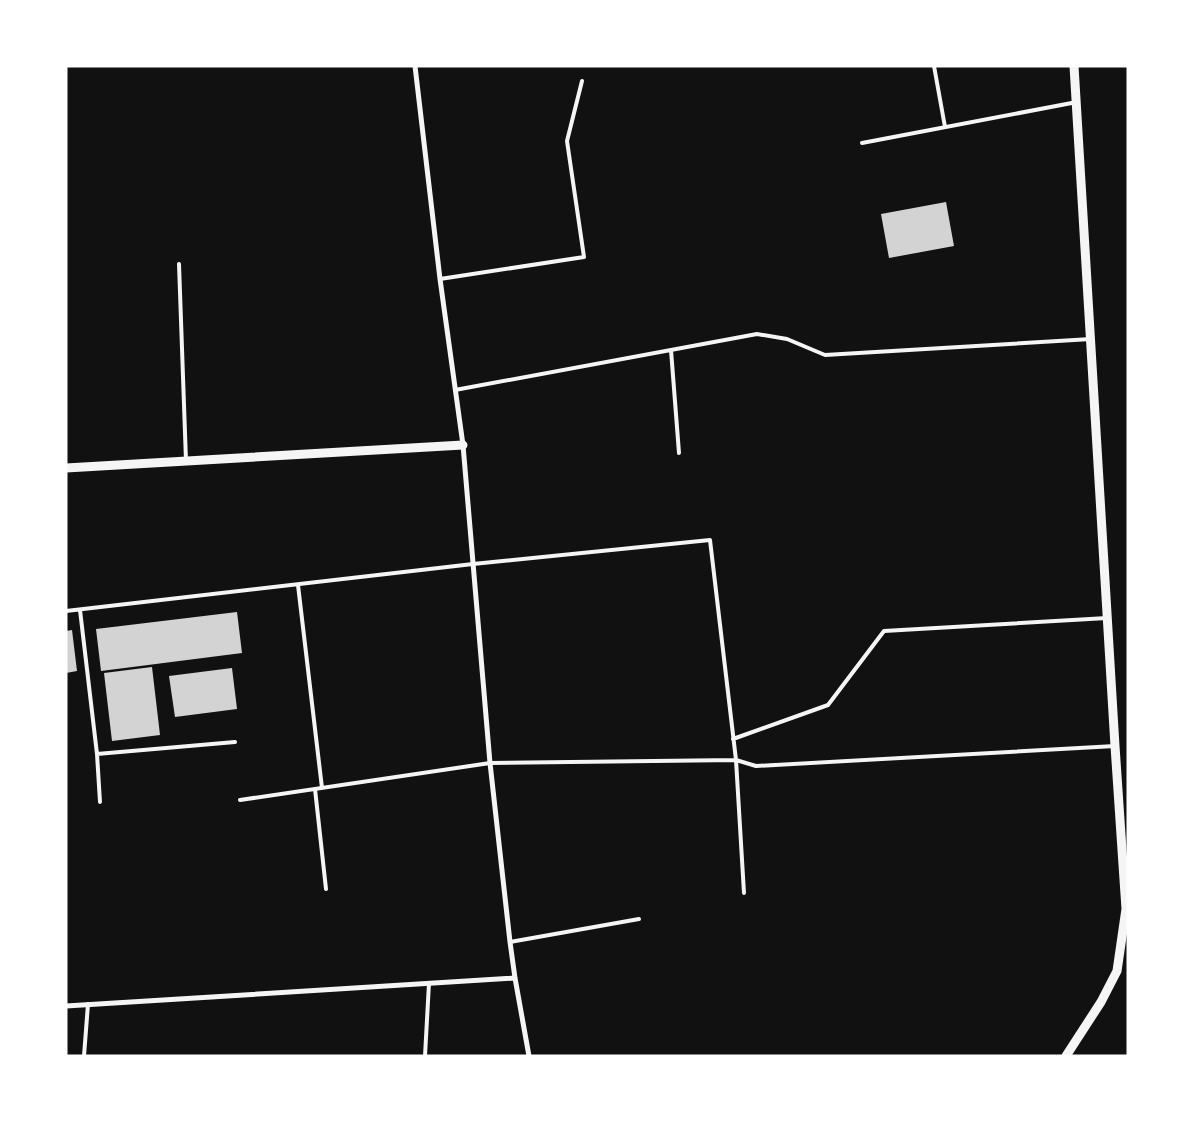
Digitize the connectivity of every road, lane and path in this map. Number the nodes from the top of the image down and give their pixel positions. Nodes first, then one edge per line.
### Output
1 (415, 66) edge
2 (934, 66) edge
3 (1074, 66) edge
4 (582, 81) dead end
5 (1077, 102) junction
6 (944, 127) junction
7 (862, 143) dead end
8 (179, 264) dead end
9 (440, 279) junction
10 (1091, 339) junction
11 (670, 350) junction
12 (454, 390) junction
13 (463, 445) junction
14 (679, 453) dead end
15 (186, 462) junction
16 (66, 468) edge
17 (473, 564) junction
18 (298, 585) junction
19 (80, 610) junction
20 (66, 611) edge
21 (1107, 618) junction
22 (733, 739) junction
23 (234, 742) dead end
24 (1115, 746) junction
25 (97, 754) junction
26 (736, 760) junction
27 (490, 763) junction
28 (315, 788) junction
29 (322, 788) junction
30 (240, 800) dead end
31 (100, 802) dead end
32 (326, 889) dead end
33 (744, 893) dead end
34 (1127, 909) edge
35 (639, 919) dead end
36 (510, 942) junction
37 (515, 978) junction
38 (429, 983) junction
39 (88, 1004) junction
40 (66, 1006) edge
41 (84, 1056) edge
42 (425, 1056) edge
43 (528, 1056) edge
44 (1066, 1056) edge

1 - 9 street
2 - 6 lane
3 - 5 street
4 - 9 lane
5 - 6 lane
5 - 10 street
6 - 7 lane
8 - 15 lane
9 - 12 street
10 - 11 lane
10 - 21 street
11 - 12 lane
11 - 14 lane
12 - 13 street
13 - 15 street
13 - 17 street
15 - 16 street
17 - 18 lane
17 - 22 lane
17 - 27 street
18 - 19 lane
18 - 29 lane
19 - 20 lane
19 - 25 lane
21 - 22 lane
21 - 24 street
22 - 26 lane
23 - 25 lane
24 - 26 lane
24 - 34 street
25 - 31 lane
26 - 27 lane
26 - 33 lane
27 - 29 lane
27 - 36 street
28 - 29 lane
28 - 30 lane
28 - 32 lane
34 - 44 street
35 - 36 lane
36 - 37 street
37 - 38 street
37 - 43 street
38 - 39 street
38 - 42 lane
39 - 40 street
39 - 41 lane

